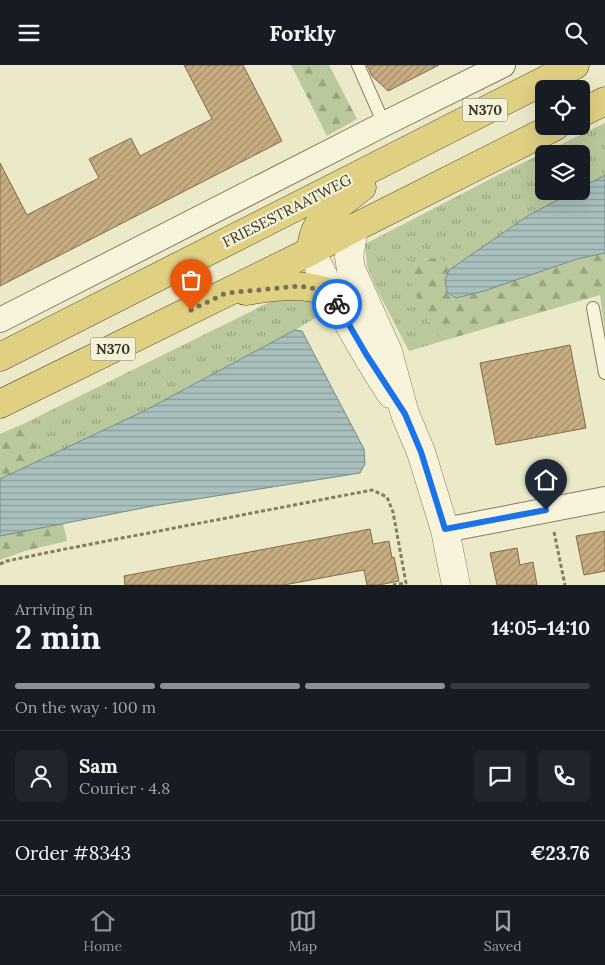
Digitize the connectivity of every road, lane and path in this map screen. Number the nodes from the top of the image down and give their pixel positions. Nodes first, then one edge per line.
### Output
1 (358, 65) edge
2 (503, 65) edge
3 (574, 65) edge
4 (605, 101) edge
5 (590, 108) edge
6 (384, 124) junction
7 (538, 135) edge
8 (396, 155) junction
9 (354, 228) junction
10 (311, 251) junction
11 (226, 293) junction
12 (332, 294) junction
13 (593, 308) dead end
14 (0, 320) edge
15 (0, 357) edge
16 (605, 373) edge
17 (0, 404) edge
18 (405, 414) junction
19 (605, 499) edge
20 (552, 523) dead end
21 (445, 529) junction
22 (0, 564) edge
23 (393, 585) edge
24 (456, 585) edge
25 (565, 585) edge

1 - 6 lane
2 - 6 street
3 - 8 highway, FRIESESTRAATWEG / N370
4 - 5 highway
6 - 14 street
7 - 9 highway, N370
8 - 10 highway
8 - 15 highway, FRIESESTRAATWEG / N370
9 - 10 highway, N370
9 - 18 street
10 - 11 highway, N370
10 - 12 street
11 - 12 highway
11 - 17 highway, N370
12 - 18 street
13 - 16 lane
18 - 21 street
19 - 21 street
20 - 25 path
21 - 24 street
22 - 23 path

